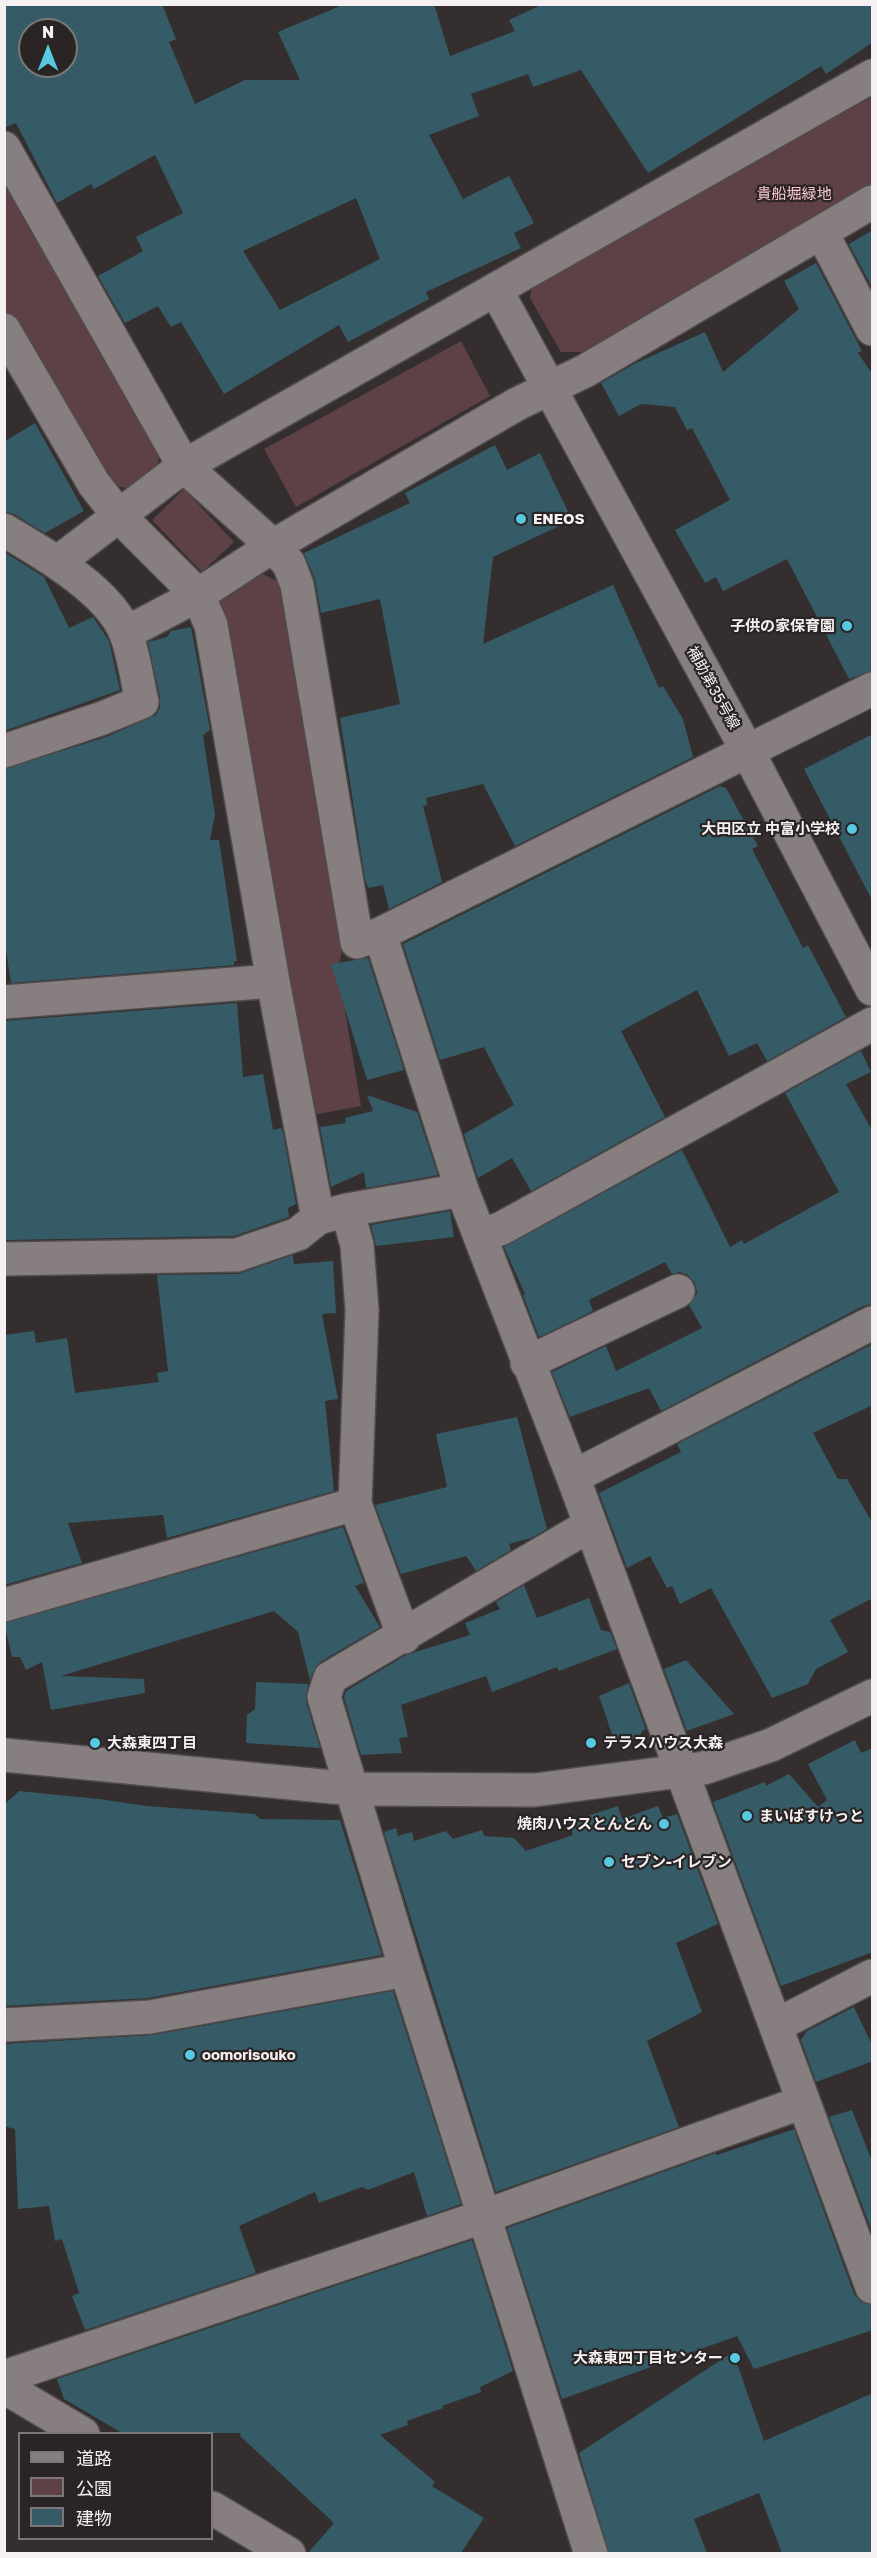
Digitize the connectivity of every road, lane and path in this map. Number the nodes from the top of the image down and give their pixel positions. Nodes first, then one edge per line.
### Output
1 (873, 76) edge
2 (4, 148) edge
3 (873, 202) edge
4 (822, 233) junction
5 (496, 290) junction
6 (873, 328) edge
7 (4, 330) edge
8 (550, 389) junction
9 (184, 466) junction
10 (118, 516) junction
11 (4, 530) edge
12 (273, 546) junction
13 (58, 562) junction
14 (198, 596) junction
15 (126, 633) junction
16 (873, 689) edge
17 (4, 751) edge
18 (748, 752) junction
19 (380, 934) junction
20 (273, 981) junction
21 (873, 989) edge
22 (4, 1002) edge
23 (873, 1024) edge
24 (462, 1190) junction
25 (333, 1214) junction
26 (481, 1236) junction
27 (4, 1259) edge
28 (678, 1291) dead end
29 (873, 1323) edge
30 (527, 1363) junction
31 (573, 1477) junction
32 (355, 1504) junction
33 (590, 1525) junction
34 (4, 1605) edge
35 (404, 1637) junction
36 (873, 1696) edge
37 (4, 1755) edge
38 (681, 1772) junction
39 (353, 1789) junction
40 (406, 1970) junction
41 (873, 1976) edge
42 (4, 2025) edge
43 (777, 2025) junction
44 (803, 2102) junction
45 (485, 2216) junction
46 (873, 2287) edge
47 (4, 2377) edge
48 (4, 2387) edge
49 (81, 2432) edge
50 (213, 2509) edge
51 (289, 2553) edge
52 (591, 2553) edge

1 - 5 street
2 - 9 street
3 - 4 street
4 - 6 street
4 - 8 street
5 - 8 street, 補助第35号線
5 - 9 street
7 - 10 street
8 - 12 street
8 - 18 street, 補助第35号線
9 - 10 street
9 - 12 street
10 - 13 street
10 - 14 street
11 - 13 street
12 - 14 street
12 - 19 street
13 - 15 street
14 - 15 street
14 - 20 street
15 - 17 street
16 - 18 street
18 - 19 street
18 - 21 street, 補助第35号線
19 - 24 street
20 - 22 street
20 - 25 street
23 - 26 street
24 - 25 street
24 - 26 street
25 - 27 street
25 - 32 street
26 - 30 street
28 - 30 street
29 - 31 street
30 - 31 street
31 - 33 street
32 - 34 street
32 - 35 street
33 - 35 street
33 - 38 street
35 - 39 street
36 - 38 street
37 - 39 street
38 - 39 street
38 - 43 street
39 - 40 street
40 - 42 street
40 - 45 street
41 - 43 street
43 - 44 street
44 - 45 street
44 - 46 street
45 - 47 street
45 - 52 street
48 - 49 street
50 - 51 street

